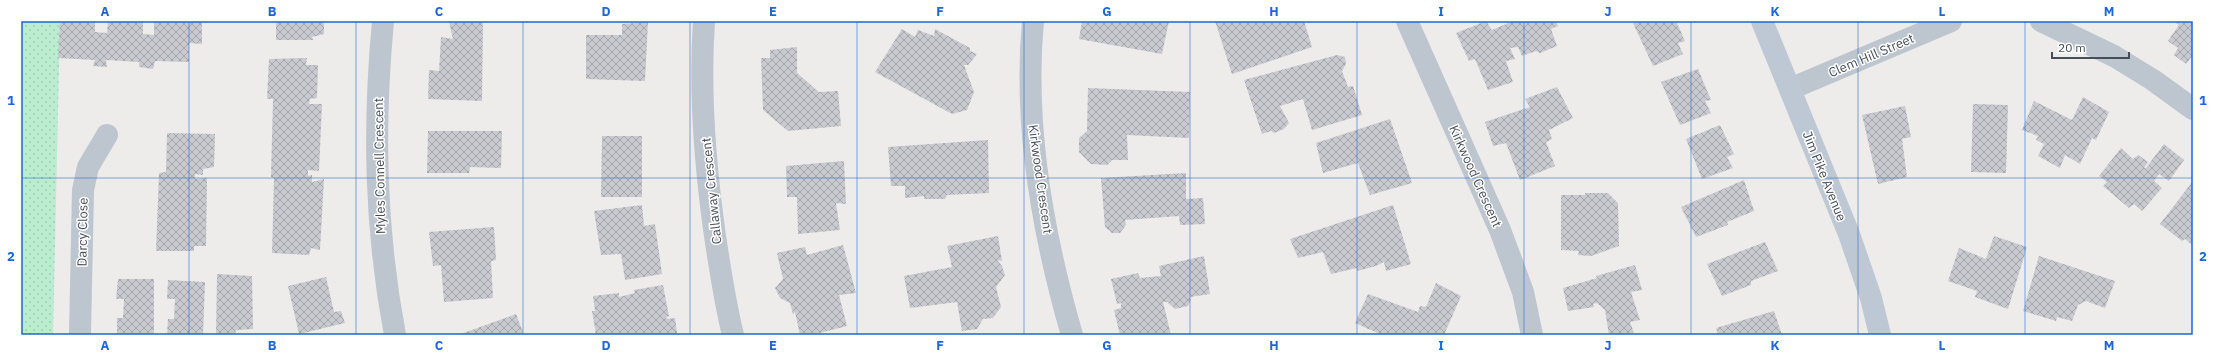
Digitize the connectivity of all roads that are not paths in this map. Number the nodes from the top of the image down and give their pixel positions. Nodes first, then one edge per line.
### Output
1 (383, 21) edge
2 (704, 21) edge
3 (1033, 21) edge
4 (1407, 21) edge
5 (1762, 21) edge
6 (1951, 21) edge
7 (2041, 21) edge
8 (1790, 89) junction
9 (2193, 109) edge
10 (107, 135) dead end
11 (80, 335) edge
12 (395, 335) edge
13 (733, 335) edge
14 (1072, 335) edge
15 (1532, 335) edge
16 (1880, 335) edge

1 - 12 street, Myles Connell Crescent
2 - 13 street, Callaway Crescent
3 - 14 street, Kirkwood Crescent
4 - 15 street, Kirkwood Crescent
5 - 8 street, Jim Pike Avenue
6 - 8 street, Clem Hill Street
7 - 9 street
8 - 16 street, Jim Pike Avenue
10 - 11 street, Darcy Close

